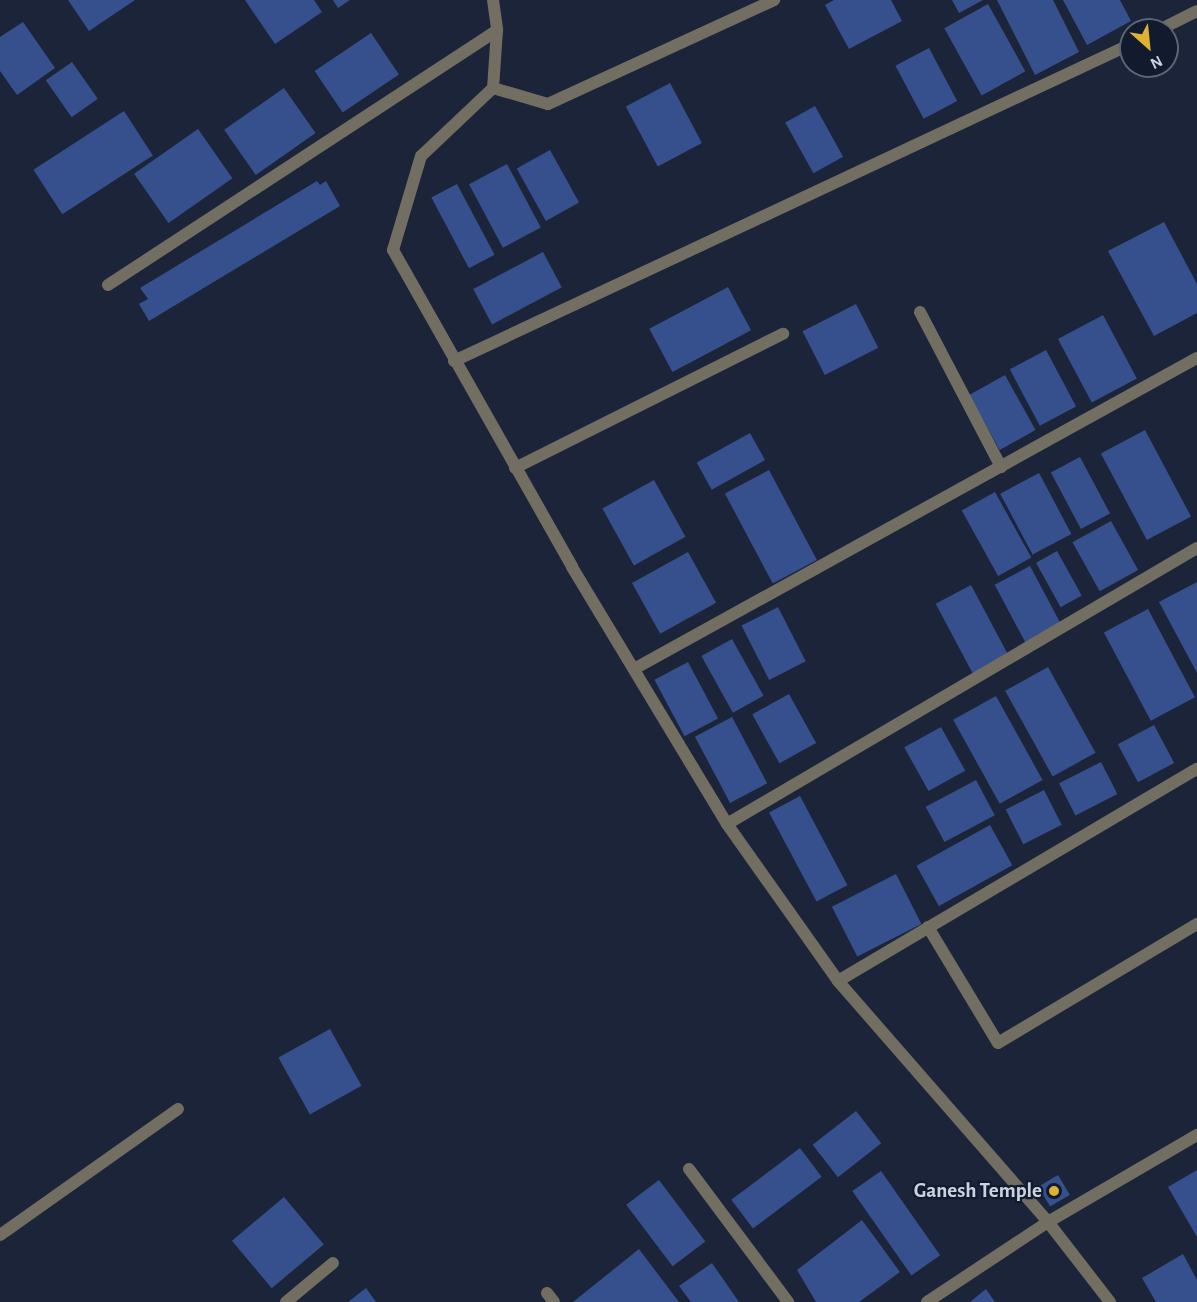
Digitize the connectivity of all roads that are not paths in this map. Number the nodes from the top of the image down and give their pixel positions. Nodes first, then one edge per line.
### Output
1 (493, 0) edge
2 (774, 0) edge
3 (1197, 11) edge
4 (1179, 20) edge
5 (496, 30) junction
6 (1119, 50) edge
7 (493, 88) junction
8 (108, 285) dead end
9 (920, 312) dead end
10 (783, 334) dead end
11 (1197, 358) edge
12 (454, 361) junction
13 (1001, 467) junction
14 (515, 468) junction
15 (1197, 548) edge
16 (634, 669) junction
17 (1197, 769) edge
18 (727, 824) junction
19 (1197, 924) edge
20 (928, 927) junction
21 (838, 981) junction
22 (178, 1110) dead end
23 (1197, 1135) edge
24 (689, 1168) dead end
25 (1048, 1222) junction
26 (0, 1235) edge
27 (333, 1263) dead end
28 (286, 1302) edge
29 (788, 1302) edge
30 (927, 1302) edge
31 (1110, 1302) edge

1 - 5 street
2 - 7 street
3 - 4 street
5 - 7 street
5 - 8 street
6 - 12 street
7 - 12 street
9 - 13 street
10 - 14 street
11 - 13 street
12 - 14 street
13 - 16 street
14 - 16 street
15 - 18 street
16 - 18 street
17 - 20 street
18 - 21 street
19 - 20 street
20 - 21 street
21 - 25 street
22 - 26 street
23 - 25 street
24 - 29 street
25 - 30 street
25 - 31 street
27 - 28 street

